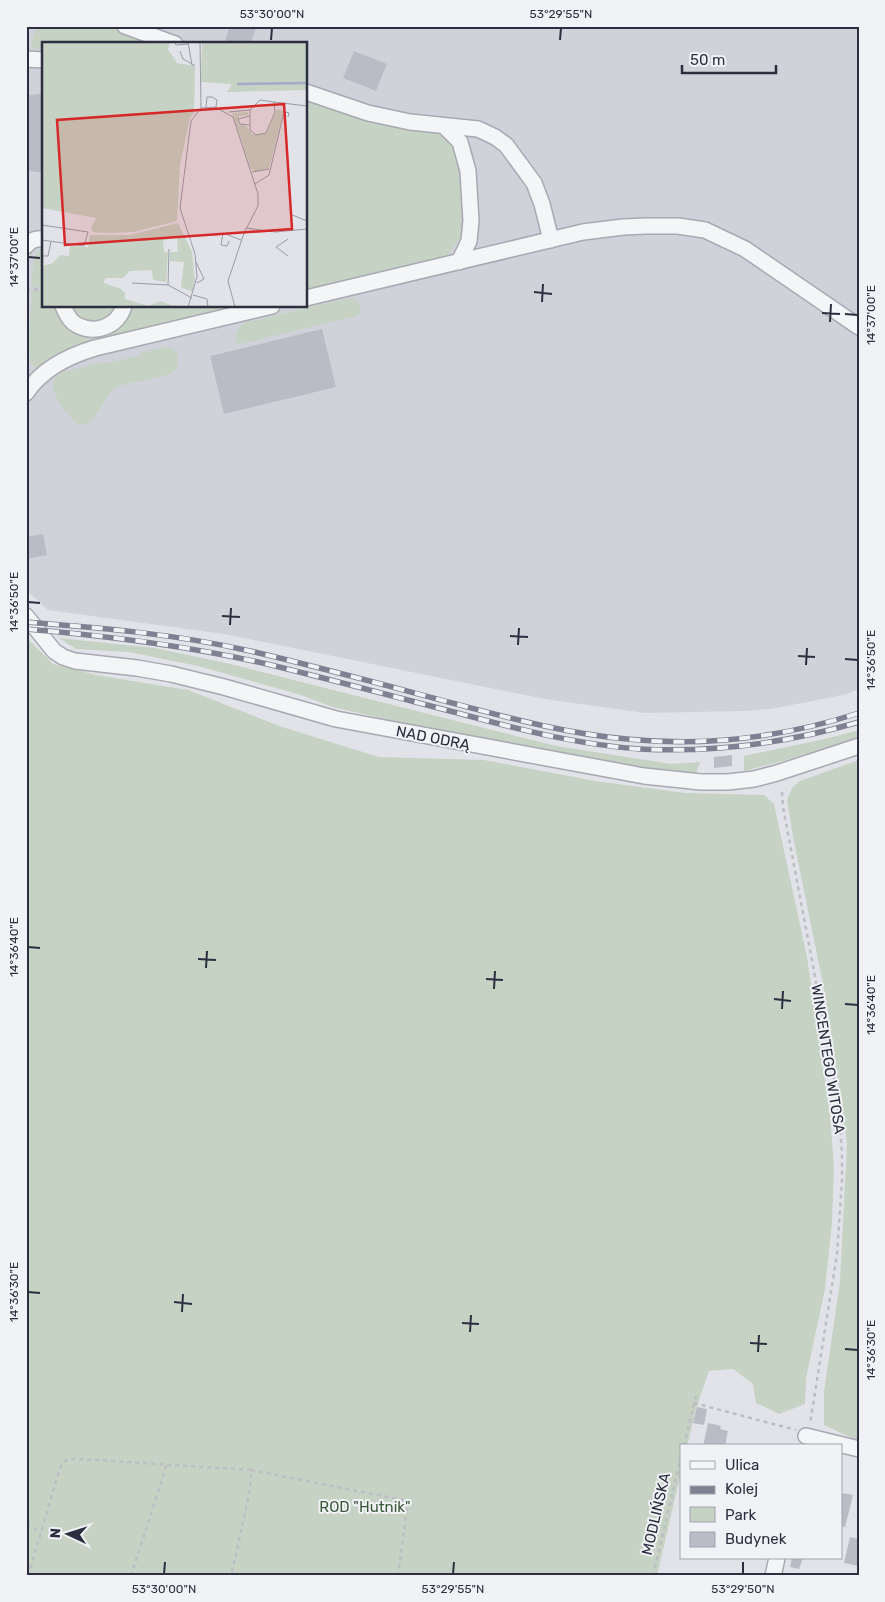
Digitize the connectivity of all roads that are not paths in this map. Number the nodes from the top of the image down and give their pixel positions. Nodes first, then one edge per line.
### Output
1 (125, 26) edge
2 (169, 42) edge
3 (26, 59) edge
4 (42, 60) edge
5 (308, 93) edge
6 (444, 126) junction
7 (551, 240) junction
8 (458, 262) junction
9 (308, 298) edge
10 (64, 308) edge
11 (124, 308) edge
12 (264, 308) edge
13 (858, 323) edge
14 (28, 384) edge
15 (26, 616) edge
16 (859, 746) edge
17 (807, 1435) edge
18 (840, 1444) edge
19 (842, 1444) edge
20 (859, 1449) edge
21 (777, 1560) edge
22 (773, 1576) edge

1 - 2 street
3 - 4 street
5 - 6 street
6 - 7 street
6 - 8 street
7 - 8 street
7 - 13 street
8 - 9 street
10 - 11 street
12 - 14 street
15 - 16 street, NAD ODRĄ
17 - 18 street
19 - 20 street
21 - 22 street

